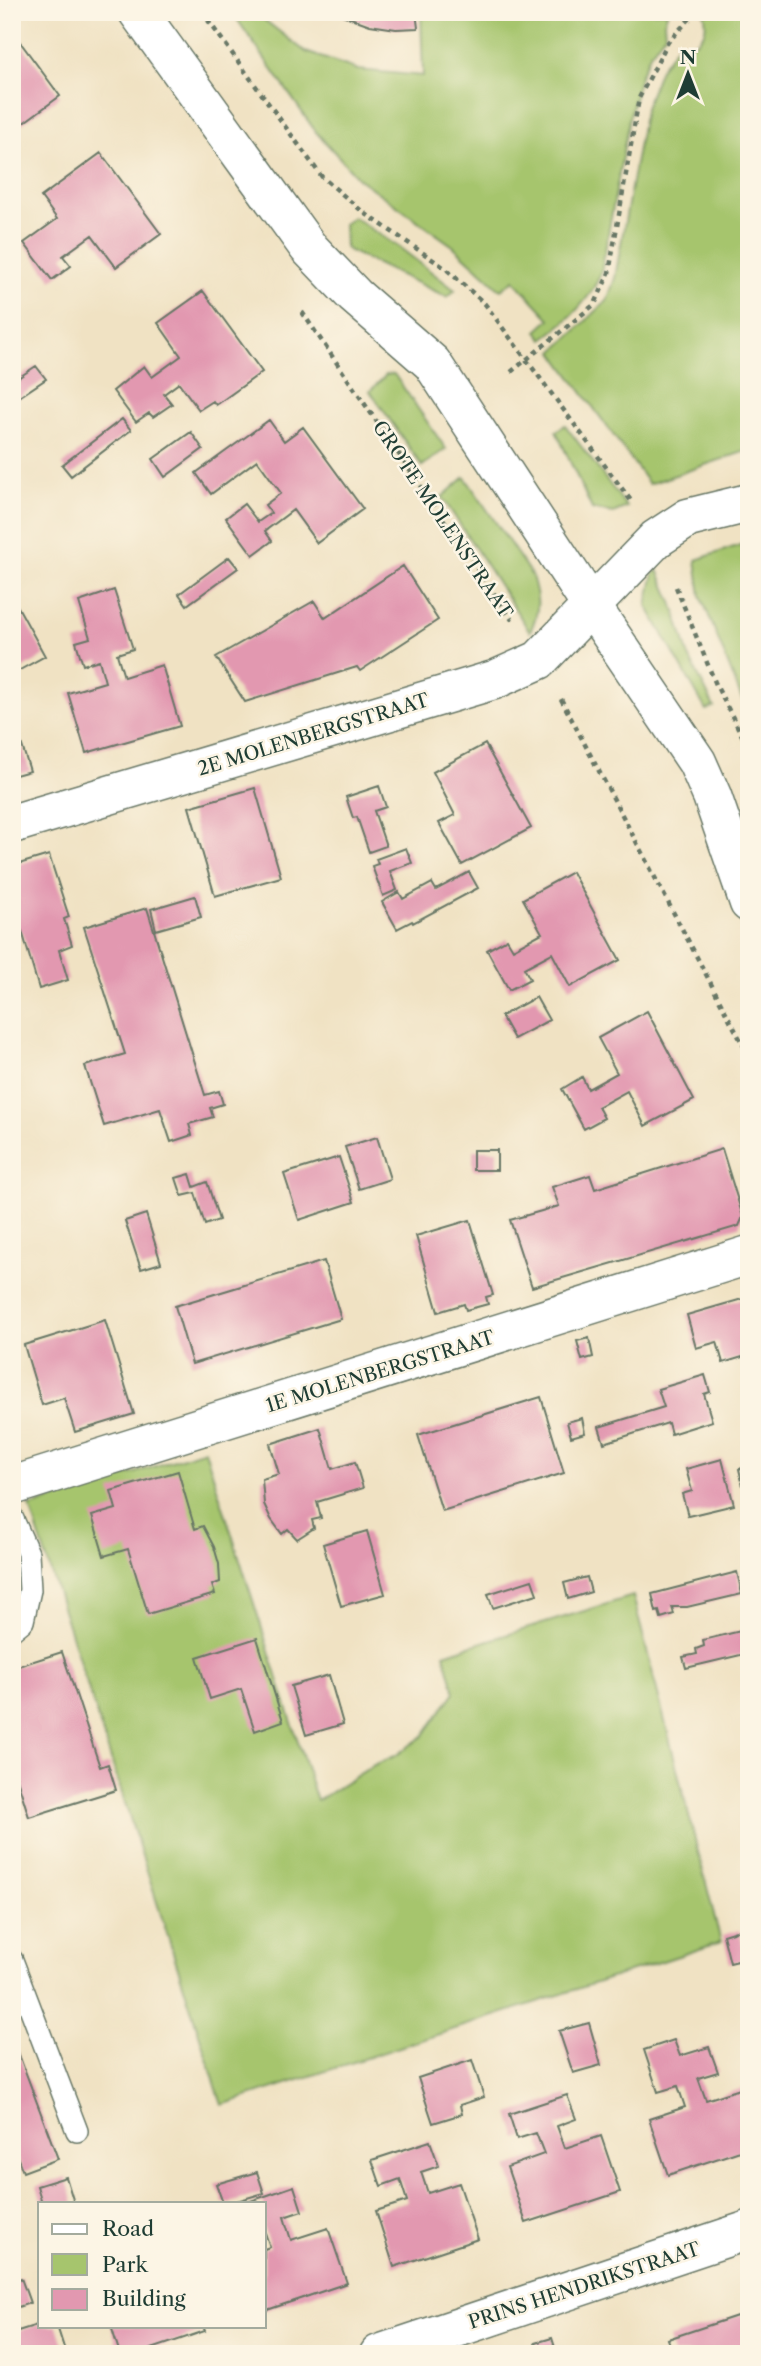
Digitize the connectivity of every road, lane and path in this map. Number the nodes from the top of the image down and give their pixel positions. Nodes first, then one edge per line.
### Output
1 (138, 12) edge
2 (202, 12) edge
3 (696, 12) edge
4 (297, 304) dead end
5 (527, 359) junction
6 (511, 372) dead end
7 (749, 503) edge
8 (656, 539) junction
9 (592, 607) junction
10 (539, 660) junction
11 (749, 749) edge
12 (12, 824) edge
13 (749, 903) edge
14 (749, 1056) edge
15 (749, 1255) edge
16 (12, 1486) edge
17 (12, 1517) edge
18 (12, 1630) edge
19 (12, 1960) edge
20 (77, 2131) dead end
21 (749, 2230) edge
22 (383, 2353) edge

1 - 9 street
2 - 5 path
3 - 5 path
4 - 10 path, GROTE MOLENSTRAAT
5 - 6 path
5 - 8 path
7 - 8 street, 2E MOLENBERGSTRAAT
8 - 9 street, 2E MOLENBERGSTRAAT
8 - 11 path
9 - 10 street, 2E MOLENBERGSTRAAT
9 - 13 street
10 - 12 street, 2E MOLENBERGSTRAAT
10 - 14 path, GROTE MOLENSTRAAT
15 - 16 street, 1E MOLENBERGSTRAAT
17 - 18 lane
19 - 20 lane
21 - 22 street, PRINS HENDRIKSTRAAT

